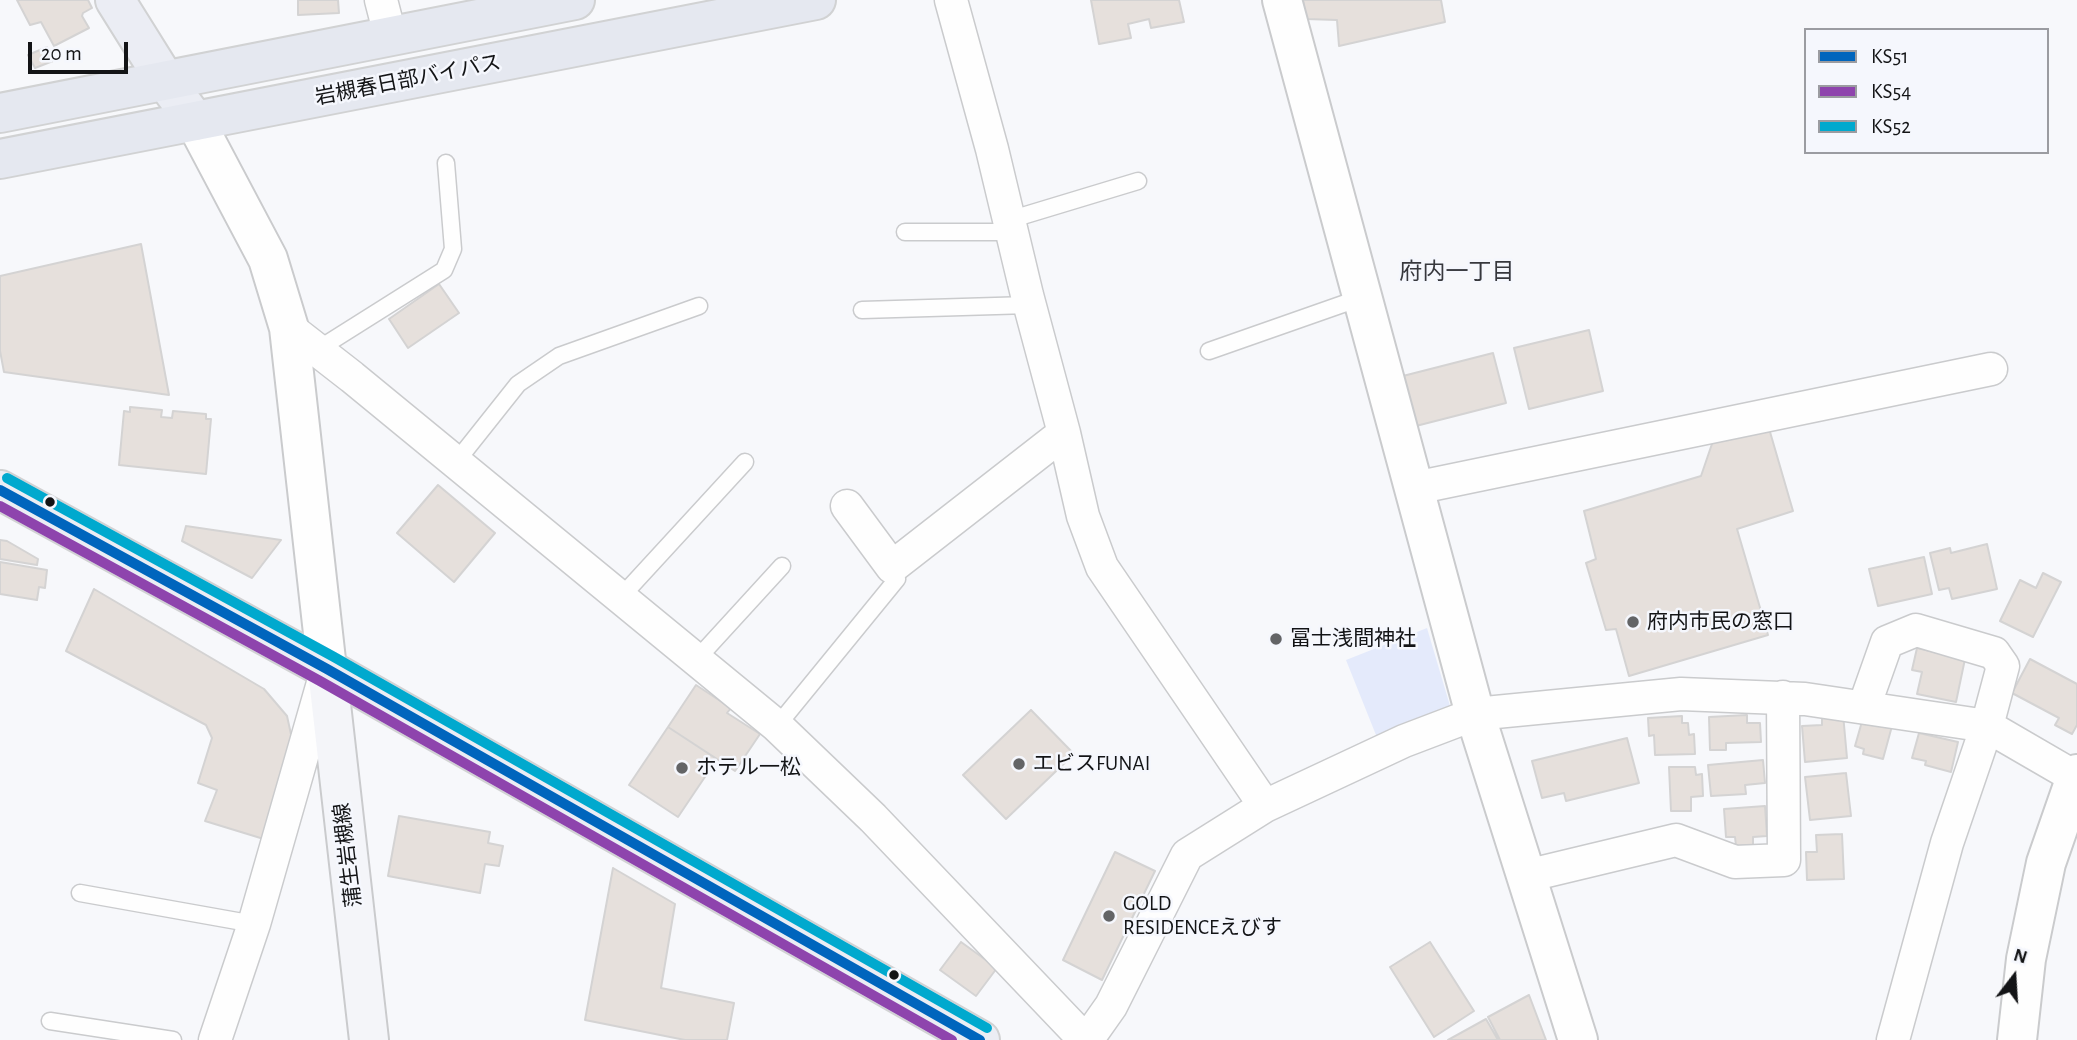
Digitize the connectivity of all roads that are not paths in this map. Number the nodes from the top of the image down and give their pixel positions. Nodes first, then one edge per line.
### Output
1 (115, 0) edge
2 (575, 0) edge
3 (816, 0) edge
4 (951, 0) edge
5 (1282, 0) edge
6 (385, 18) edge
7 (165, 80) junction
8 (0, 113) edge
9 (195, 121) junction
10 (0, 159) edge
11 (446, 163) dead end
12 (1138, 181) dead end
13 (1010, 226) junction
14 (905, 232) dead end
15 (1363, 297) junction
16 (1030, 305) junction
17 (699, 306) dead end
18 (862, 310) dead end
19 (303, 339) junction
20 (1209, 351) dead end
21 (1992, 369) dead end
22 (1064, 433) junction
23 (745, 461) dead end
24 (456, 462) junction
25 (1415, 488) junction
26 (0, 491) edge
27 (847, 506) dead end
28 (782, 566) dead end
29 (892, 567) junction
30 (620, 598) junction
31 (696, 660) junction
32 (327, 669) junction
33 (1783, 697) junction
34 (1864, 707) junction
35 (1475, 714) junction
36 (778, 726) junction
37 (1987, 726) junction
38 (2076, 775) edge
39 (1265, 806) junction
40 (1526, 876) junction
41 (79, 893) dead end
42 (254, 925) junction
43 (50, 1021) dead end
44 (173, 1040) edge
45 (215, 1040) edge
46 (369, 1040) edge
47 (980, 1040) edge
48 (1086, 1040) edge
49 (1578, 1040) edge
50 (1893, 1040) edge
51 (2017, 1040) edge

1 - 7 main road
2 - 6 highway
3 - 9 highway, 岩槻春日部バイパス
4 - 13 street
5 - 15 street
6 - 7 highway
7 - 8 highway
7 - 9 main road
9 - 10 highway, 岩槻春日部バイパス
9 - 19 street
11 - 19 lane
12 - 13 lane
13 - 14 lane
13 - 16 street
15 - 20 lane
15 - 25 street
16 - 18 lane
16 - 22 street
17 - 24 lane
19 - 24 street
19 - 32 street
21 - 25 street
22 - 29 street
22 - 39 street
23 - 30 lane
24 - 30 street
25 - 35 street
26 - 32 main road
27 - 29 street
28 - 31 lane
29 - 36 lane
30 - 31 street
31 - 36 street
32 - 42 street
32 - 46 main road, 蒲生岩槻線
32 - 47 main road
33 - 34 street
33 - 35 street
33 - 40 street
34 - 37 street
34 - 37 street
35 - 39 street
35 - 40 street
36 - 48 street
37 - 38 street
37 - 50 street
38 - 51 street
39 - 48 street
40 - 49 street
41 - 42 lane
42 - 45 street
43 - 44 lane

